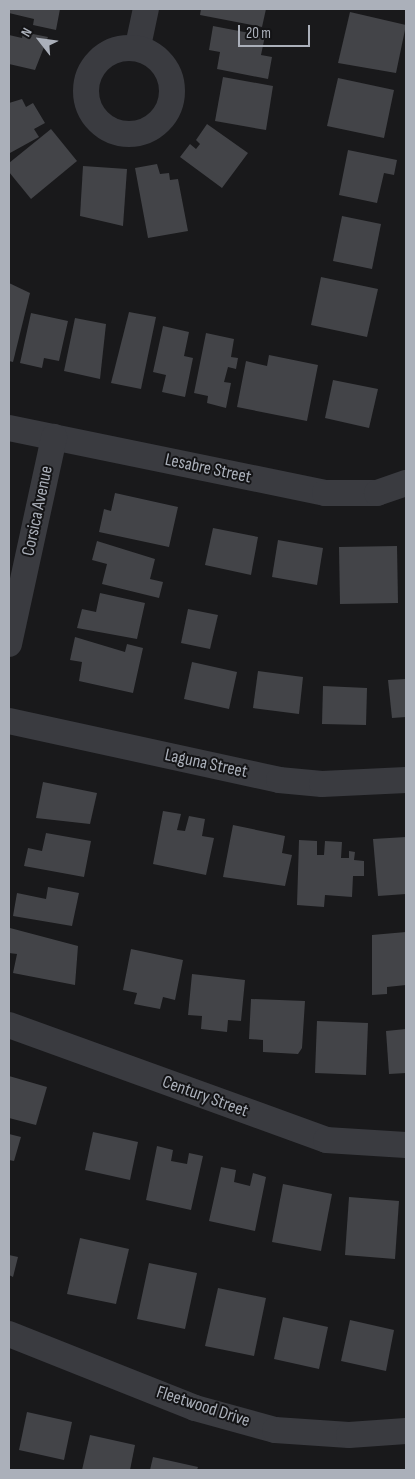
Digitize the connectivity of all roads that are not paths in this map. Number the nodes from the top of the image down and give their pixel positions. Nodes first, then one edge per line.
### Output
1 (146, 9) edge
2 (138, 46) dead end
3 (9, 428) edge
4 (54, 437) junction
5 (406, 483) edge
6 (9, 644) edge
7 (9, 721) edge
8 (406, 780) edge
9 (9, 1025) edge
10 (406, 1145) edge
11 (9, 1334) edge
12 (406, 1431) edge

1 - 2 street
3 - 4 street, Lesabre Street
4 - 5 street, Lesabre Street
4 - 6 street, Corsica Avenue
7 - 8 street, Laguna Street
9 - 10 street, Century Street
11 - 12 street, Fleetwood Drive

